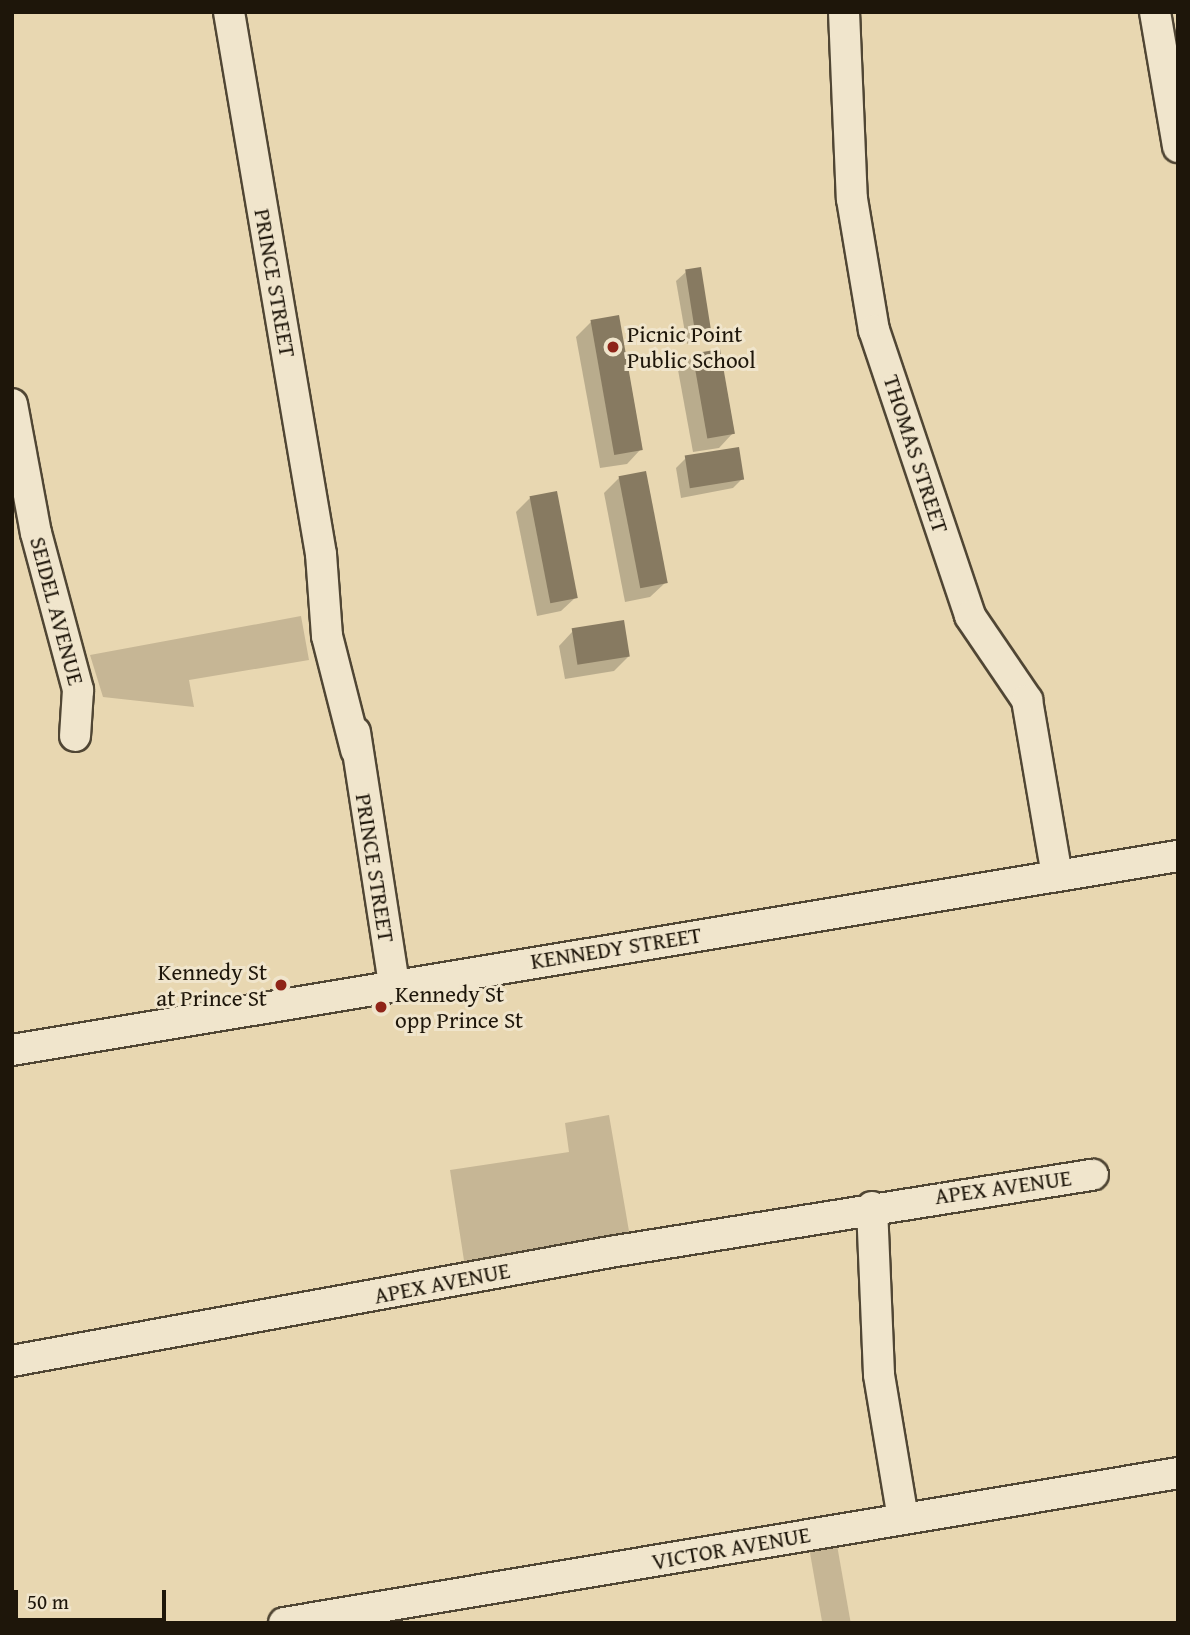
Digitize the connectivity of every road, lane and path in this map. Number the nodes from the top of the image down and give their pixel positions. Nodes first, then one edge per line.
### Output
1 (229, 12) edge
2 (844, 12) edge
3 (1155, 12) edge
4 (1178, 147) edge
5 (12, 404) edge
6 (75, 736) dead end
7 (1178, 856) edge
8 (1057, 875) junction
9 (394, 985) junction
10 (12, 1050) edge
11 (1093, 1175) dead end
12 (872, 1208) junction
13 (12, 1361) edge
14 (1178, 1473) edge
15 (903, 1518) junction
16 (284, 1623) edge

1 - 9 street, PRINCE STREET
2 - 8 street, THOMAS STREET
3 - 4 street
5 - 6 street, SEIDEL AVENUE
7 - 8 street, KENNEDY STREET
8 - 9 street, KENNEDY STREET
9 - 10 street, KENNEDY STREET
11 - 12 street, APEX AVENUE
12 - 13 street, APEX AVENUE
12 - 15 street
14 - 15 street, VICTOR AVENUE
15 - 16 street, VICTOR AVENUE

